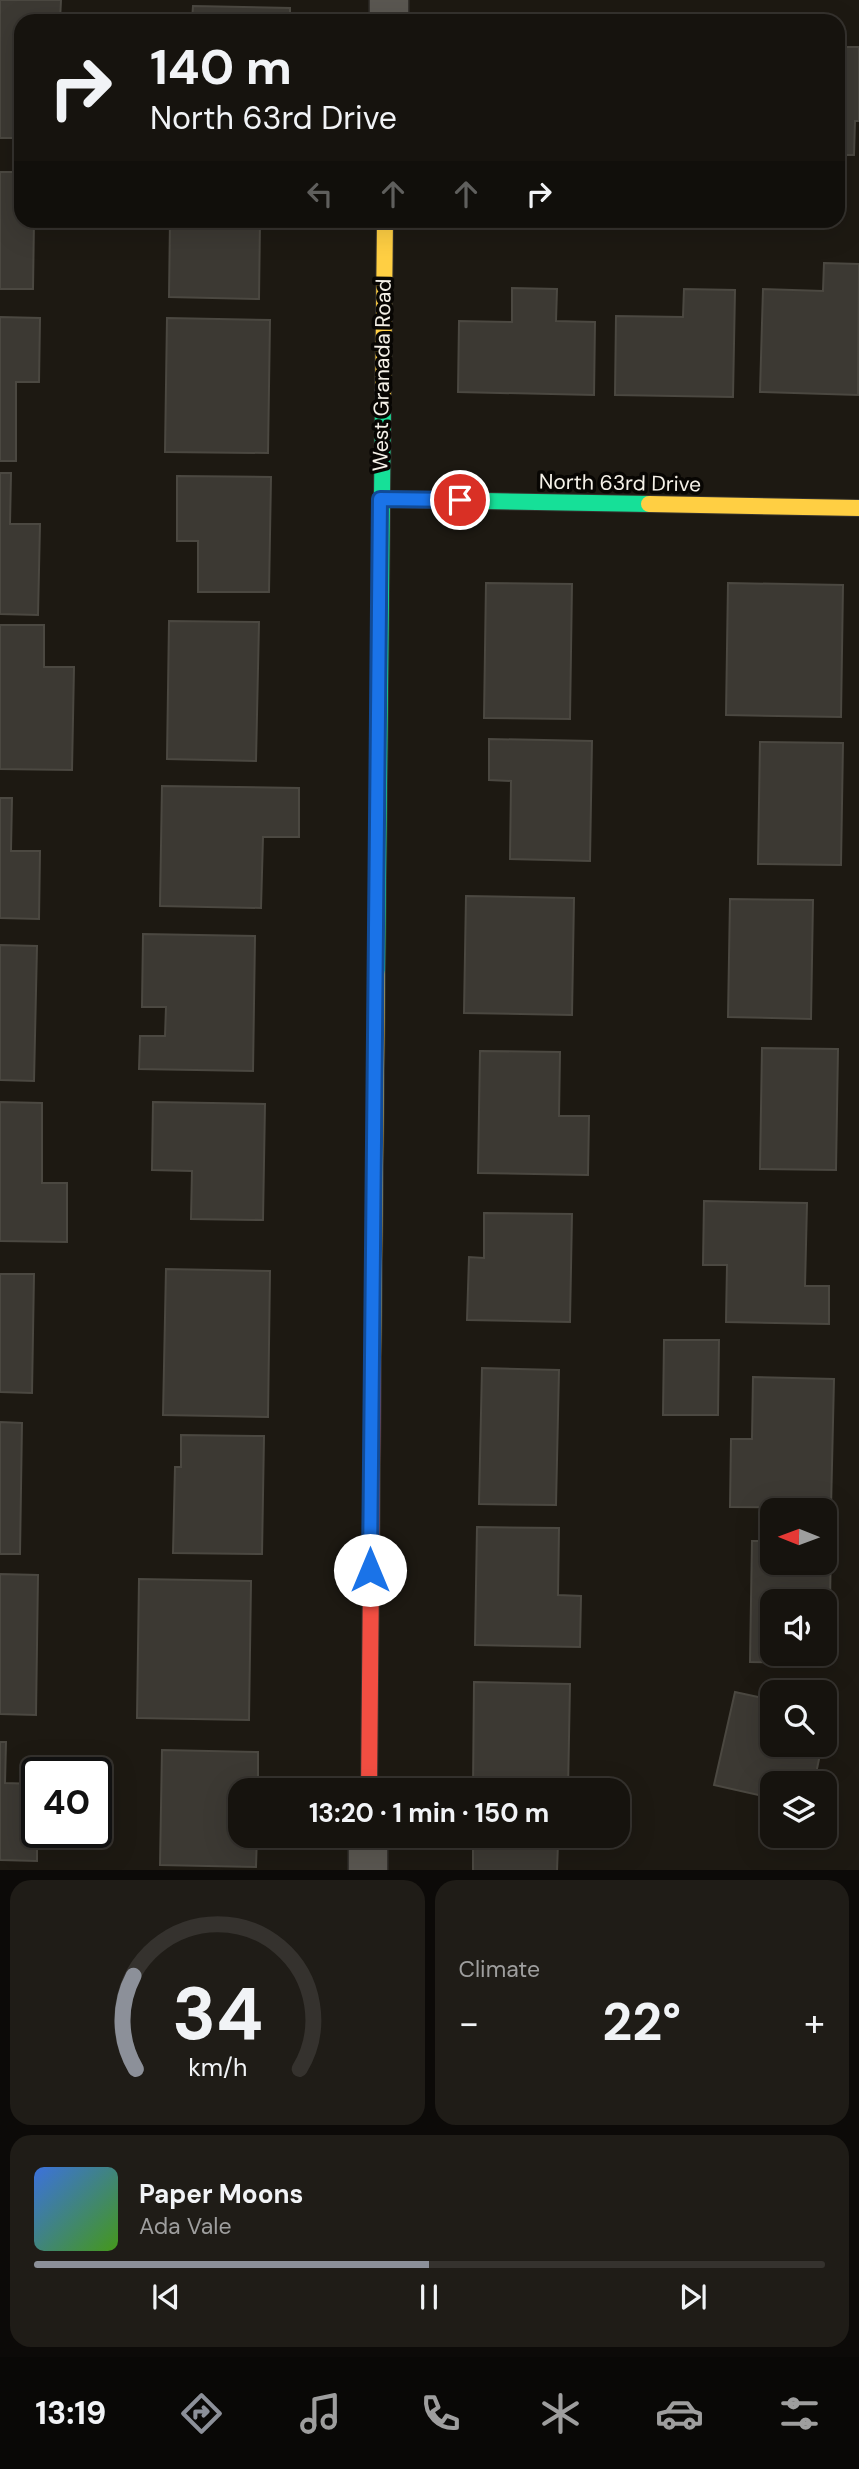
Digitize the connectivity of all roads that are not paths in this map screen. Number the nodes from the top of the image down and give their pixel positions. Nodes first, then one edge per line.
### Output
1 (385, 228) edge
2 (380, 499) junction
3 (859, 508) edge
4 (369, 1778) edge
5 (368, 1848) edge
6 (368, 1870) edge

1 - 2 street, West Granada Road
2 - 3 street, North 63rd Drive
2 - 4 street, West Granada Road
5 - 6 street

